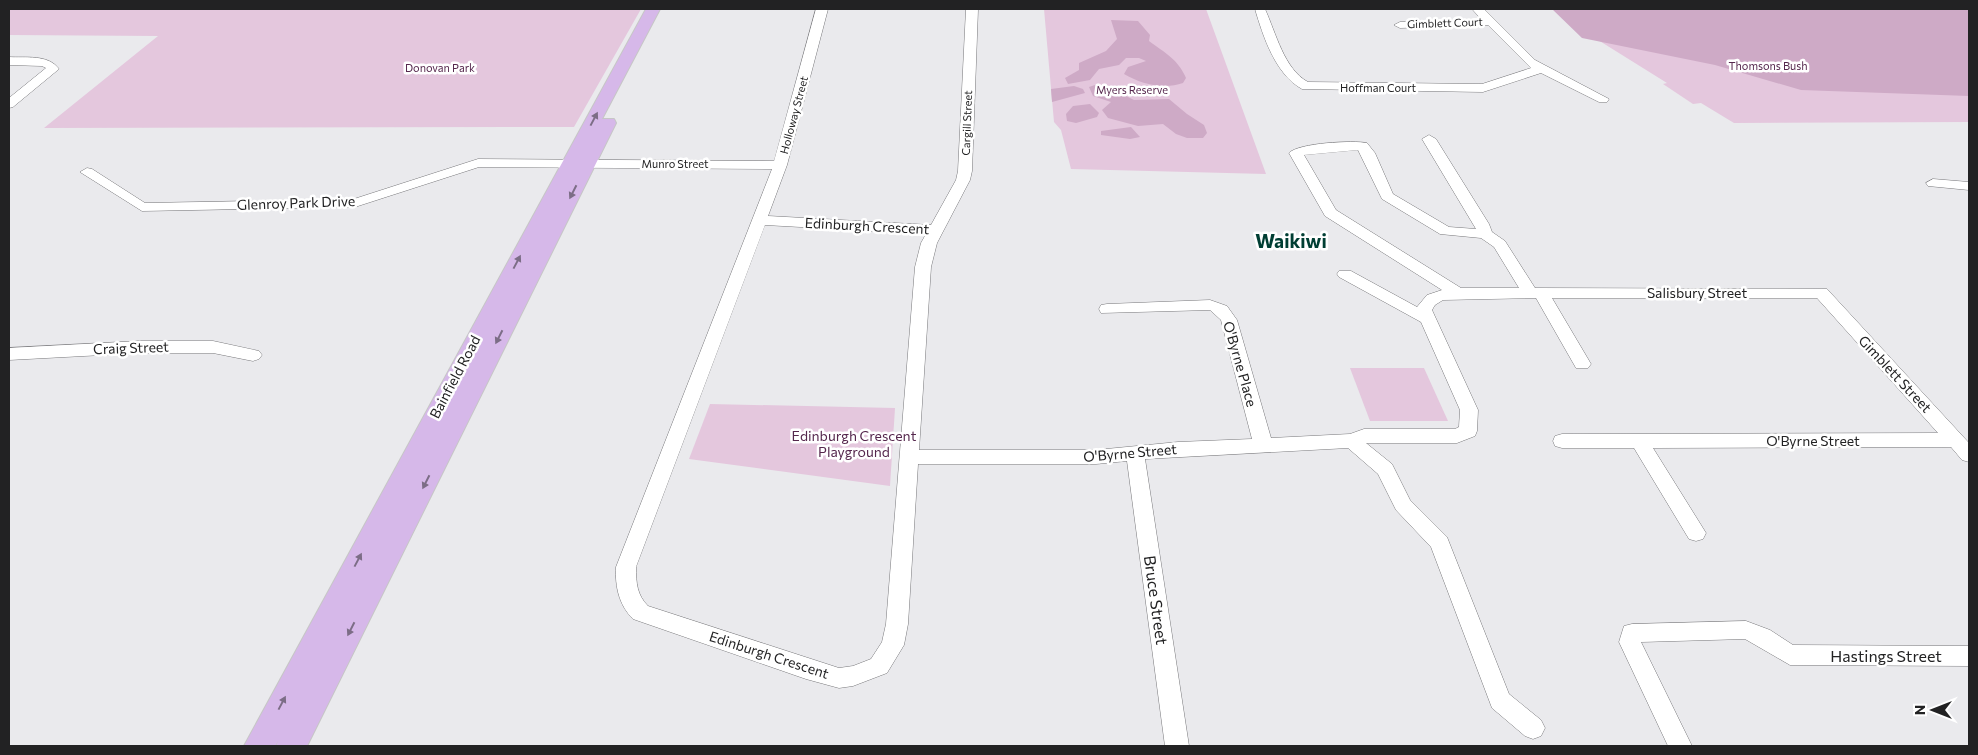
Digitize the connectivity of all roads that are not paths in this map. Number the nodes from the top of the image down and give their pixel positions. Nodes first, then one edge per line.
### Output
1 (653, 9) edge
2 (667, 9) edge
3 (822, 9) edge
4 (972, 9) edge
5 (1260, 9) edge
6 (1478, 9) edge
7 (1491, 22) junction
8 (1400, 24) dead end
9 (9, 61) edge
10 (629, 67) junction
11 (1540, 69) junction
12 (1603, 99) dead end
13 (16, 100) edge
14 (1429, 139) dead end
15 (578, 163) junction
16 (780, 164) junction
17 (87, 172) dead end
18 (1933, 183) dead end
19 (1969, 186) edge
20 (760, 220) junction
21 (937, 230) junction
22 (1484, 234) junction
23 (1346, 274) dead end
24 (513, 289) junction
25 (1458, 292) junction
26 (1535, 293) junction
27 (1820, 293) joint
28 (1107, 309) dead end
29 (1426, 318) junction
30 (9, 354) edge
31 (253, 356) dead end
32 (1582, 364) dead end
33 (1956, 440) junction
34 (1352, 441) junction
35 (1562, 441) dead end
36 (1640, 442) junction
37 (1263, 444) junction
38 (1134, 454) junction
39 (1969, 455) edge
40 (908, 457) junction
41 (1696, 533) dead end
42 (345, 585) junction
43 (373, 585) junction
44 (1969, 656) edge
45 (1533, 728) dead end
46 (259, 746) edge
47 (291, 746) edge
48 (1177, 746) edge
49 (1680, 746) edge

1 - 10 main road, Bainfield Road
2 - 10 main road, Bainfield Road
3 - 16 street, Holloway Street
4 - 21 street, Cargill Street
5 - 11 street, Hoffman Court
6 - 7 street
7 - 8 street, Gimblett Court
7 - 11 street
9 - 13 street
10 - 15 main road, Bainfield Road
11 - 12 street
14 - 22 street
15 - 16 street, Munro Street
15 - 17 street, Glenroy Park Drive
15 - 24 main road, Bainfield Road
16 - 20 street, Holloway Street
18 - 19 street
20 - 21 street, Edinburgh Crescent
20 - 40 street, Edinburgh Crescent
21 - 40 street, Edinburgh Crescent
22 - 25 street
22 - 26 street
23 - 29 street
42 -> 24 main road, Bainfield Road
24 -> 43 main road, Bainfield Road
25 - 26 street, Salisbury Street
25 - 29 street, Salisbury Street
26 - 27 street, Salisbury Street
26 - 32 street
27 - 33 street, Gimblett Street
28 - 37 street, O'Byrne Place
29 - 34 street, O'Byrne Street
30 - 31 street, Craig Street
33 - 36 street, O'Byrne Street
33 - 39 street, Gimblett Street
34 - 37 street, O'Byrne Street
34 - 45 street
35 - 36 street, O'Byrne Street
36 - 41 street
37 - 38 street, O'Byrne Street
38 - 40 street, O'Byrne Street
38 - 48 street, Bruce Street
42 - 43 main road
46 -> 42 main road, Bainfield Road
43 -> 47 main road, Bainfield Road
44 - 49 street, Hastings Street

